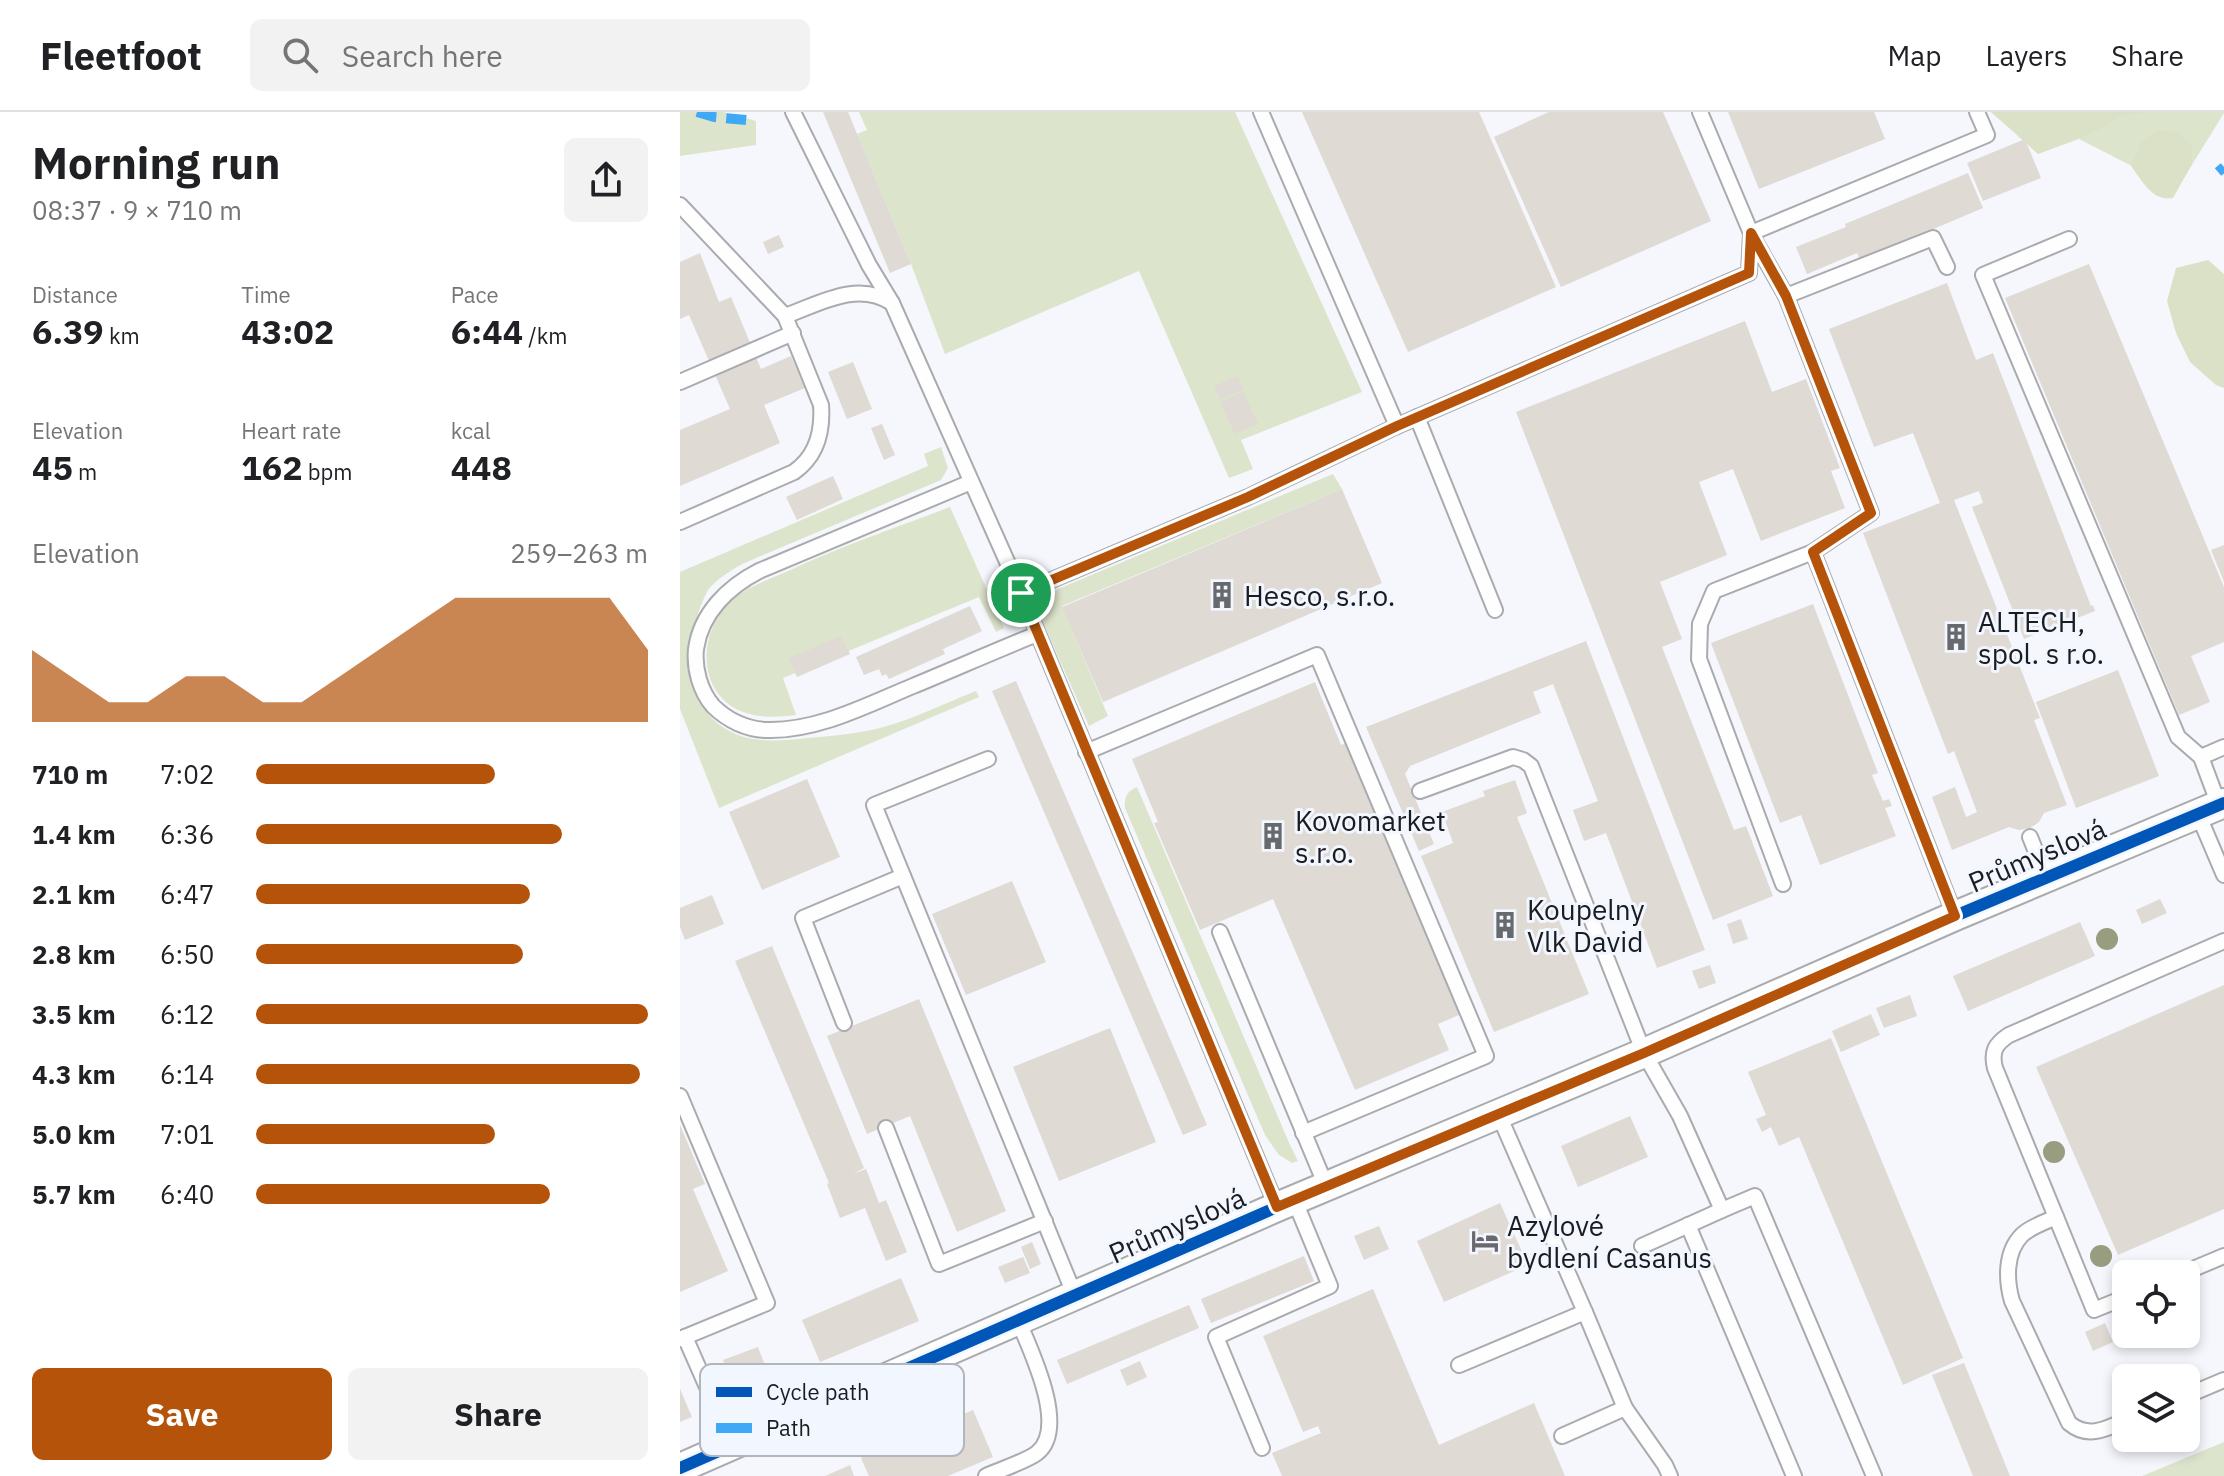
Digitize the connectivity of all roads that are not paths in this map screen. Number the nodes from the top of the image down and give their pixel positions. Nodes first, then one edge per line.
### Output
1 (793, 112) edge
2 (1261, 112) edge
3 (1700, 112) edge
4 (1977, 112) edge
5 (680, 205) edge
6 (1751, 233) junction
7 (2069, 239) dead end
8 (1947, 267) dead end
9 (1786, 296) junction
10 (892, 303) junction
11 (785, 316) junction
12 (793, 333) junction
13 (680, 382) edge
14 (1417, 417) junction
15 (1397, 426) junction
16 (971, 482) junction
17 (680, 522) edge
18 (1813, 552) junction
19 (1021, 593) junction
20 (1495, 610) dead end
21 (1037, 634) junction
22 (2224, 747) edge
23 (1086, 752) junction
24 (2201, 757) junction
25 (988, 759) dead end
26 (1420, 791) dead end
27 (2214, 807) edge
28 (2030, 837) dead end
29 (2224, 875) edge
30 (903, 876) junction
31 (2046, 877) junction
32 (1783, 884) dead end
33 (1955, 916) junction
34 (1220, 932) dead end
35 (2224, 941) edge
36 (844, 1023) dead end
37 (1644, 1053) junction
38 (680, 1096) edge
39 (1498, 1113) junction
40 (886, 1128) dead end
41 (1303, 1133) junction
42 (1326, 1186) junction
43 (1286, 1203) junction
44 (1722, 1210) junction
45 (2056, 1217) junction
46 (1045, 1221) junction
47 (1688, 1225) junction
48 (1642, 1246) dead end
49 (2224, 1256) edge
50 (2200, 1266) edge
51 (1075, 1296) junction
52 (2112, 1303) edge
53 (1585, 1312) junction
54 (1018, 1320) junction
55 (683, 1338) edge
56 (917, 1364) edge
57 (1459, 1365) dead end
58 (700, 1375) edge
59 (2224, 1380) edge
60 (2200, 1390) edge
61 (1625, 1408) junction
62 (2112, 1425) edge
63 (1562, 1436) dead end
64 (1262, 1448) dead end
65 (706, 1456) edge
66 (680, 1468) edge
67 (986, 1476) edge
68 (1670, 1476) edge
69 (1794, 1476) edge
70 (1874, 1476) edge

1 - 10 lane
2 - 15 lane
3 - 6 lane
4 - 6 lane
5 - 11 lane
6 - 9 lane
6 - 14 lane
7 - 24 lane
8 - 9 lane
9 - 18 lane
10 - 11 lane
10 - 16 lane
11 - 12 lane
12 - 13 lane
12 - 17 lane
14 - 15 lane
14 - 20 lane
15 - 19 lane
16 - 19 lane
16 - 21 lane
18 - 32 lane
18 - 33 lane
19 - 21 lane
21 - 23 lane
22 - 24 lane
23 - 41 lane
23 - 43 lane
24 - 27 lane
25 - 30 lane
26 - 37 lane
27 - 29 lane
27 - 31 street, Průmyslová
28 - 31 lane
30 - 36 lane
30 - 46 lane
31 - 33 street, Průmyslová
33 - 37 street, Průmyslová
34 - 41 lane
35 - 45 lane
37 - 39 street, Průmyslová
37 - 44 lane
38 - 55 lane
39 - 42 street, Průmyslová
39 - 53 lane
40 - 46 lane
41 - 42 lane
42 - 43 street, Průmyslová
43 - 51 street, Průmyslová
43 - 64 lane
44 - 47 lane
44 - 70 lane
45 - 52 lane
45 - 62 lane
46 - 51 lane
47 - 48 lane
47 - 69 lane
49 - 50 lane
51 - 54 street, Průmyslová
53 - 57 lane
53 - 61 lane
54 - 56 street, Průmyslová
54 - 67 lane
55 - 58 lane
59 - 60 lane
61 - 63 lane
61 - 68 lane
65 - 66 street, Průmyslová

